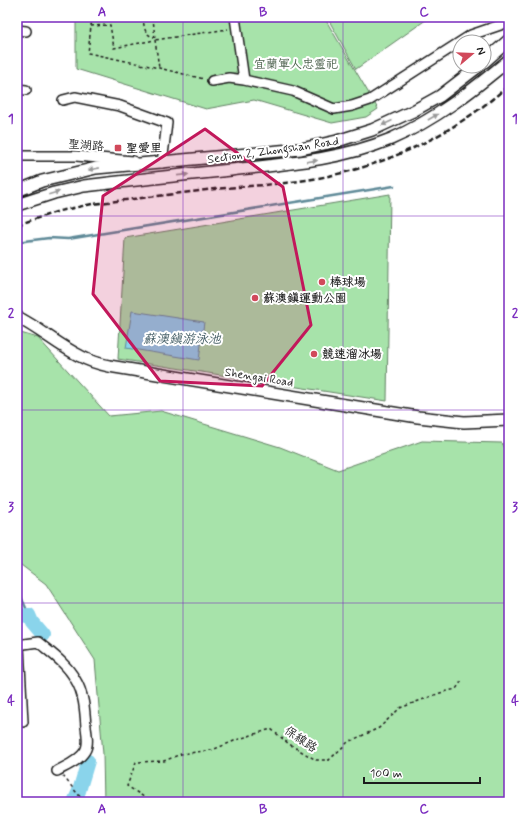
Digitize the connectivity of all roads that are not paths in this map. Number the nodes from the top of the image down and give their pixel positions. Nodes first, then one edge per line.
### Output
1 (235, 17) edge
2 (509, 22) edge
3 (509, 40) edge
4 (492, 55) edge
5 (509, 60) edge
6 (469, 74) edge
7 (212, 80) road end
8 (244, 80) junction
9 (63, 100) dead end
10 (17, 156) edge
11 (157, 163) junction
12 (17, 191) edge
13 (17, 206) edge
14 (17, 317) edge
15 (509, 420) edge
16 (18, 645) edge
17 (24, 722) dead end
18 (57, 771) road end

1 - 8 street
2 - 8 street
3 - 4 main road
13 -> 5 main road, Section 2, Zhongshan Road
6 -> 11 main road, Section 2, Zhongshan Road
7 - 8 street
9 - 11 street
10 - 11 street, 聖湖路
11 -> 12 main road, Section 2, Zhongshan Road
14 - 15 main road, Shengai Road
16 - 17 street
16 - 18 street

